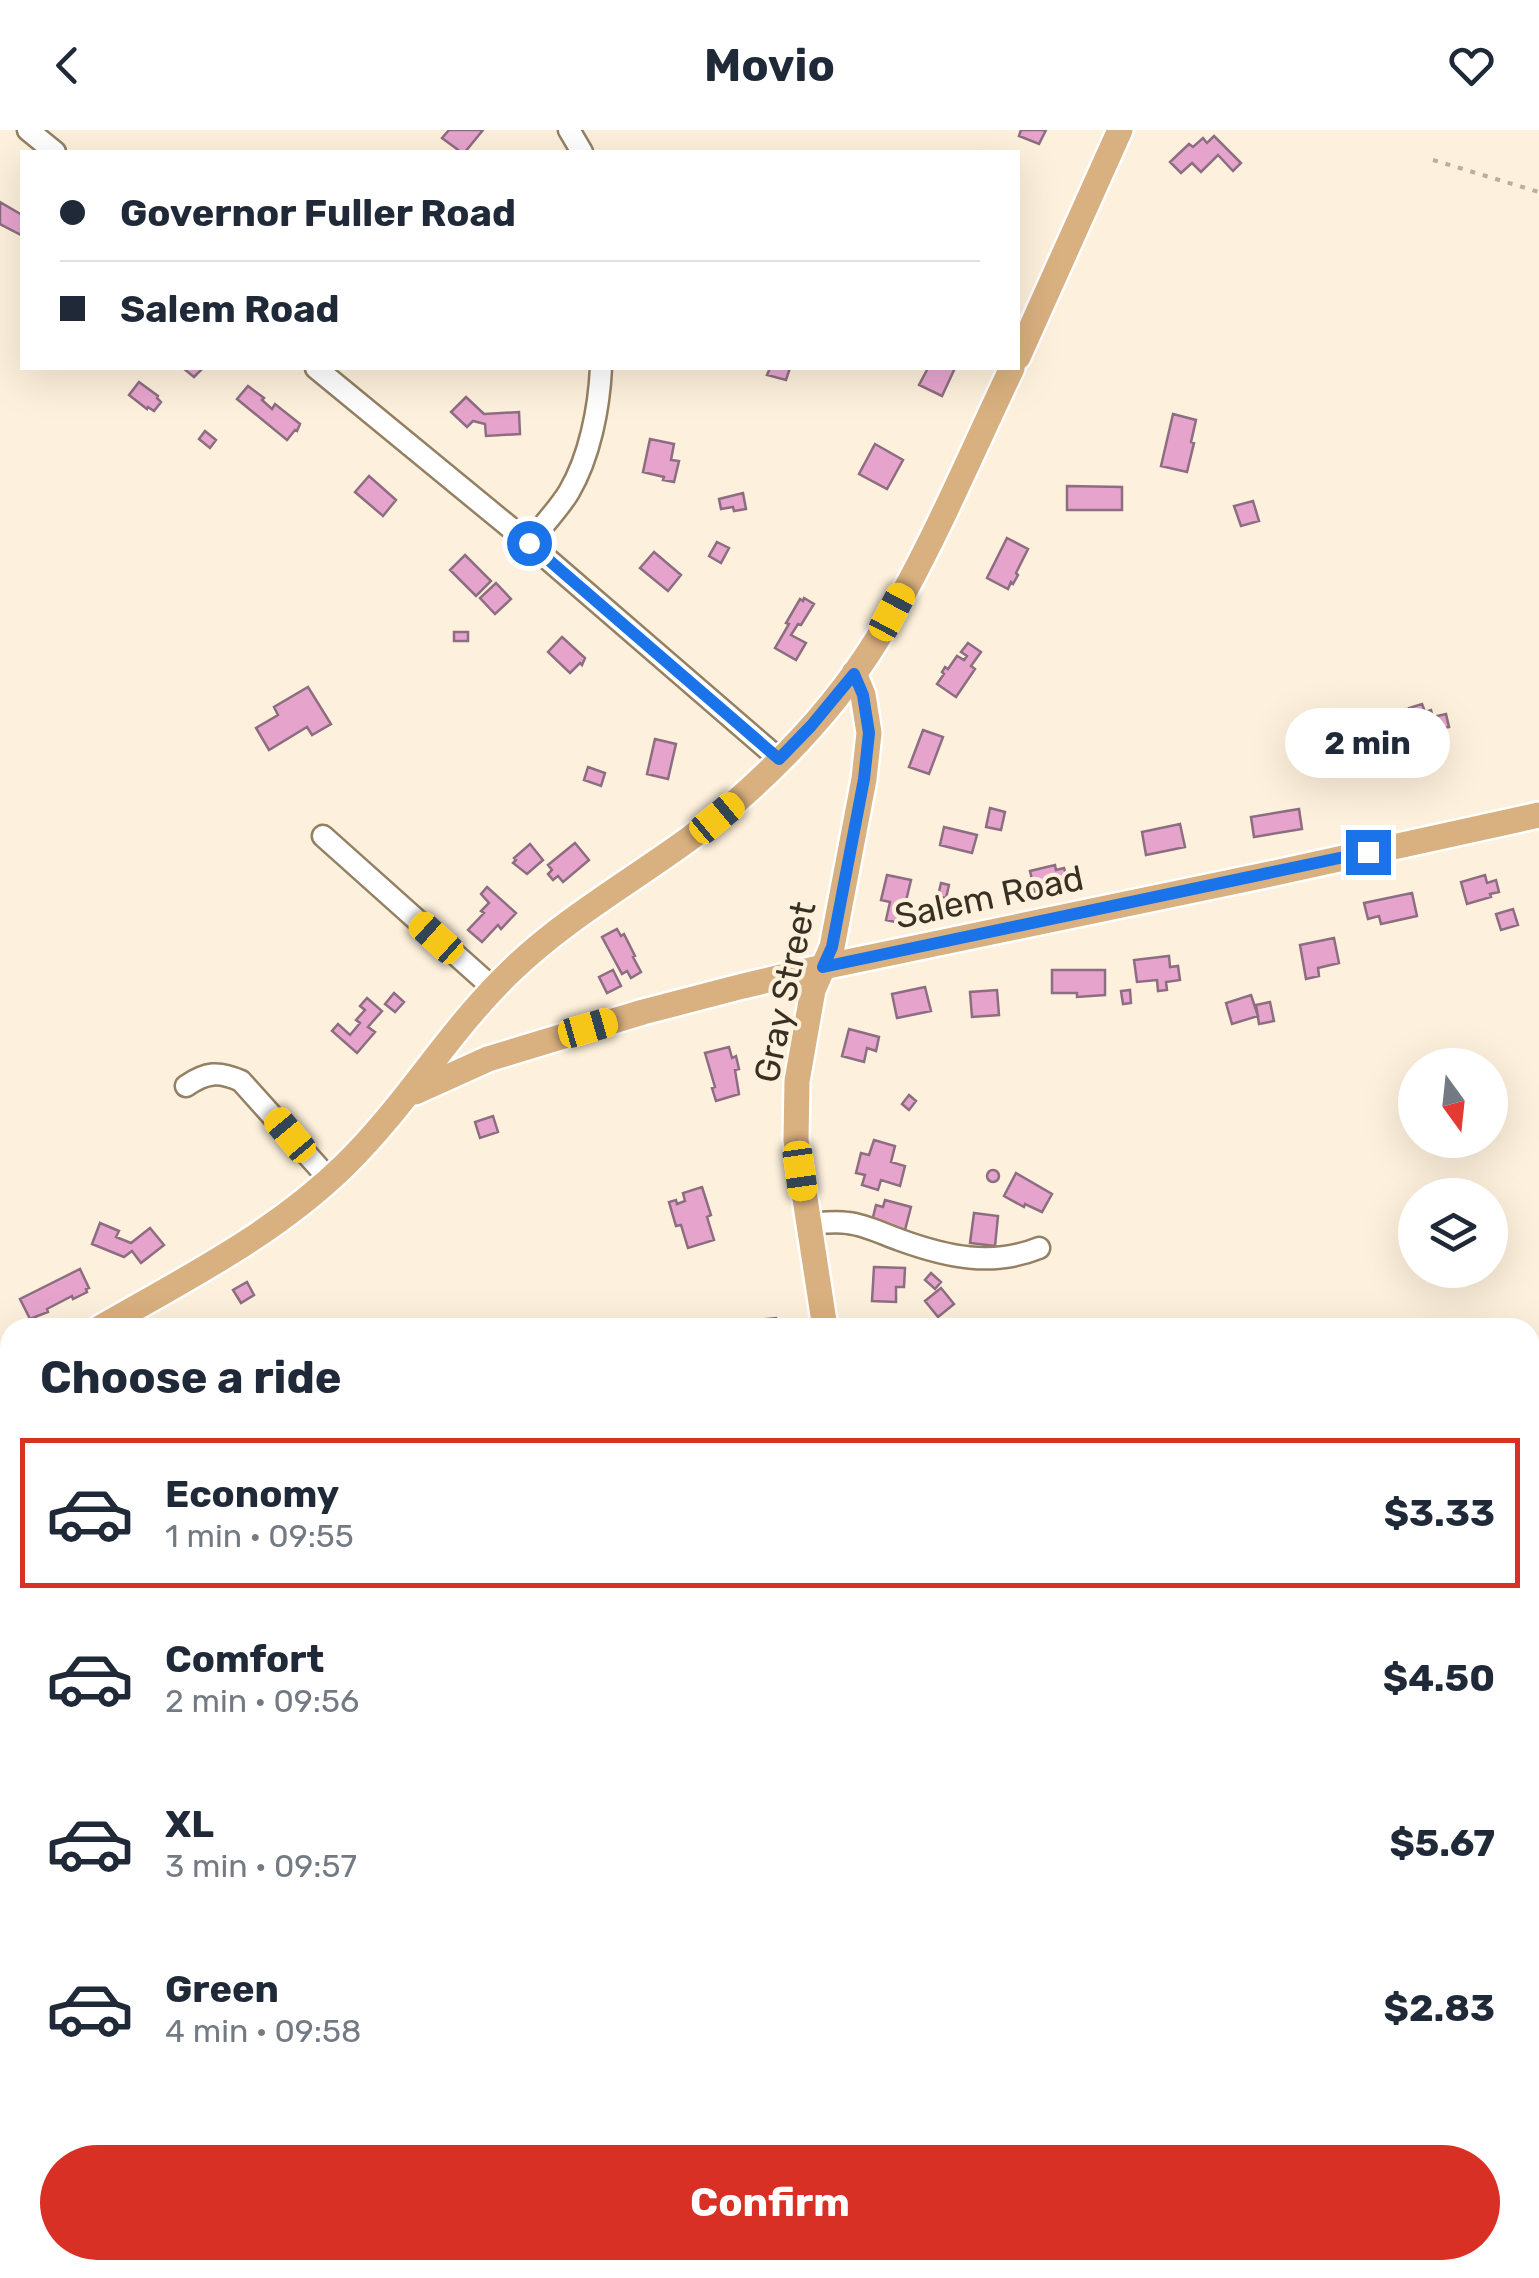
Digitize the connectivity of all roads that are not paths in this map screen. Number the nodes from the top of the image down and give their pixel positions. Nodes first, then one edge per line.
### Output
1 (28, 130) edge
2 (1120, 130) edge
3 (53, 150) edge
4 (1020, 353) edge
5 (318, 370) edge
6 (601, 370) edge
7 (1011, 370) edge
8 (529, 543) junction
9 (854, 674) junction
10 (779, 759) junction
11 (1539, 815) edge
12 (323, 836) dead end
13 (823, 967) junction
14 (493, 988) junction
15 (454, 1033) junction
16 (488, 1058) junction
17 (186, 1086) dead end
18 (406, 1097) junction
19 (330, 1180) junction
20 (808, 1224) junction
21 (1039, 1248) dead end
22 (119, 1318) edge
23 (824, 1318) edge

1 - 3 street
2 - 4 main road
5 - 8 street
6 - 8 street
7 - 9 main road
8 - 10 street
9 - 10 main road
9 - 13 main road, Gray Street
10 - 14 main road
11 - 13 main road, Salem Road
12 - 14 street
13 - 16 main road, Salem Road
13 - 20 main road, Gray Street
14 - 15 main road
15 - 16 main road
15 - 18 main road
16 - 18 main road, Salem Road
17 - 19 street
18 - 19 main road
19 - 22 main road
20 - 21 street
20 - 23 main road, Gray Street

